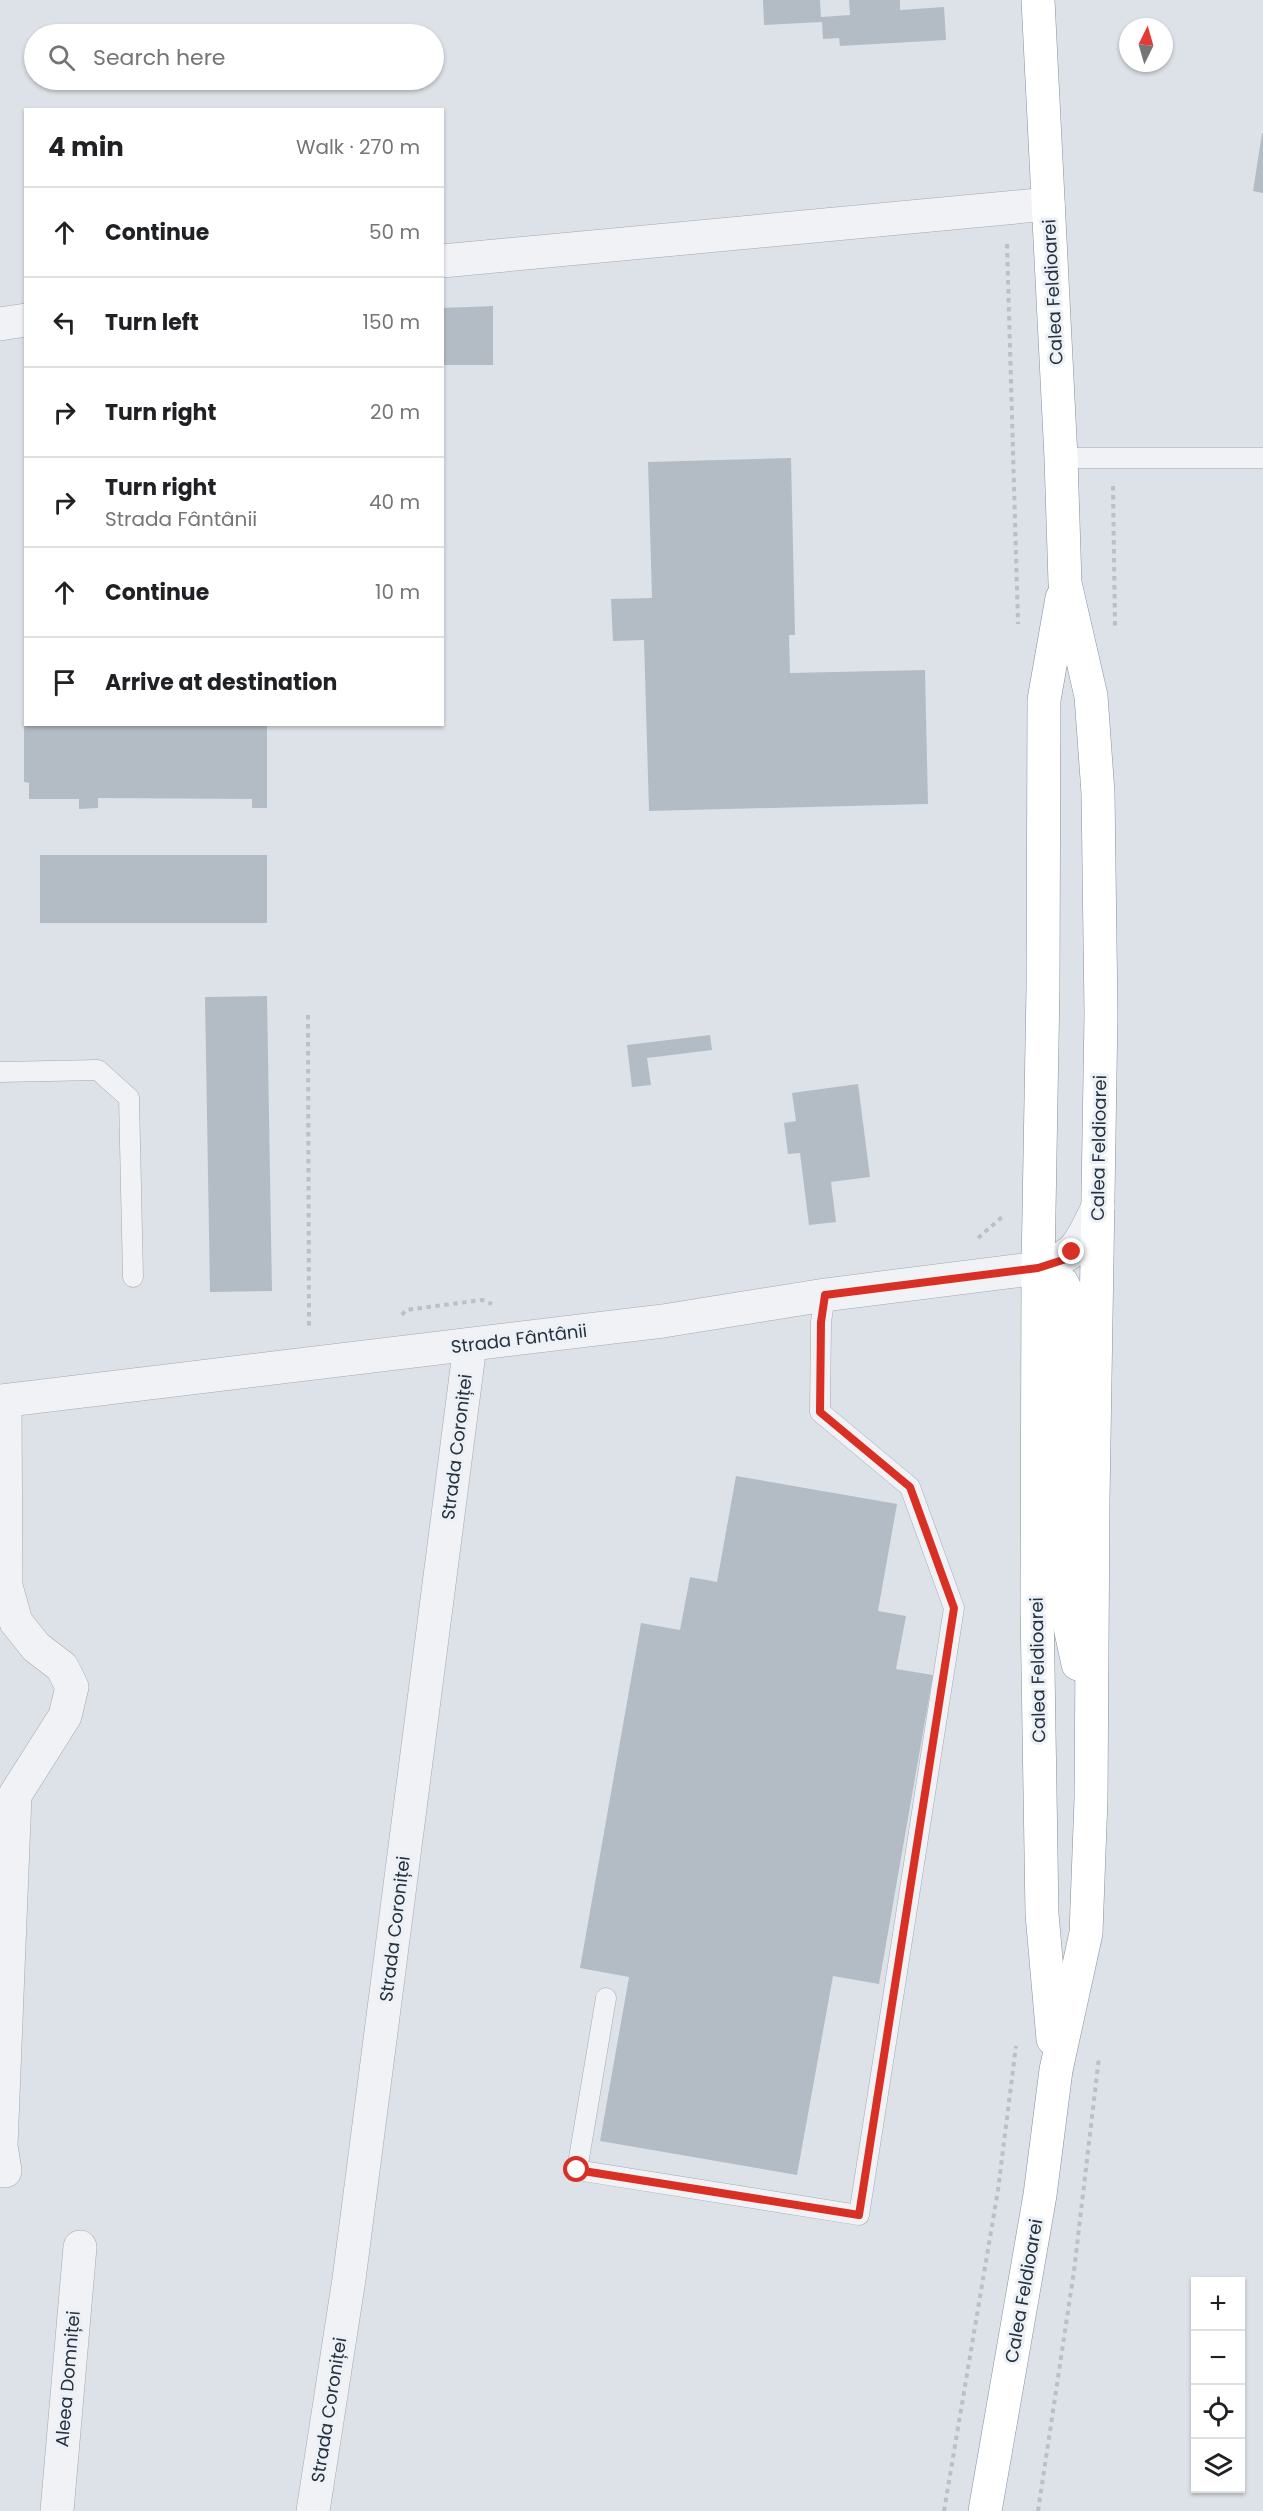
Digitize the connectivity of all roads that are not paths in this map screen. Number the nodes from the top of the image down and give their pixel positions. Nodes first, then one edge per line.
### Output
1 (1038, 0) edge
2 (1048, 204) junction
3 (444, 261) edge
4 (24, 320) edge
5 (0, 324) edge
6 (1061, 458) junction
7 (1263, 458) edge
8 (1065, 583) junction
9 (0, 1072) edge
10 (1098, 1207) junction
11 (1038, 1268) junction
12 (132, 1277) dead end
13 (825, 1295) junction
14 (470, 1345) junction
15 (2, 1401) edge
16 (1090, 1715) junction
17 (606, 1998) dead end
18 (1056, 2070) junction
19 (5, 2170) dead end
20 (80, 2247) dead end
21 (57, 2511) edge
22 (314, 2511) edge
23 (986, 2511) edge

1 - 2 highway, Calea Feldioarei
2 - 3 street
2 - 6 highway, Calea Feldioarei
4 - 5 street
6 - 7 lane
6 - 8 highway, Calea Feldioarei
8 - 10 highway, Calea Feldioarei
8 - 11 highway, Calea Feldioarei
9 - 12 lane
10 - 11 street, Strada Fântânii
10 - 16 highway, Calea Feldioarei
11 - 13 street, Strada Fântânii
11 - 16 highway, Calea Feldioarei
11 - 18 highway, Calea Feldioarei
13 - 14 street, Strada Fântânii
13 - 17 lane
14 - 15 street, Strada Fântânii
14 - 22 street, Strada Coroniței
15 - 19 street
16 - 18 highway, Calea Feldioarei
18 - 23 highway, Calea Feldioarei
20 - 21 street, Aleea Domniței

